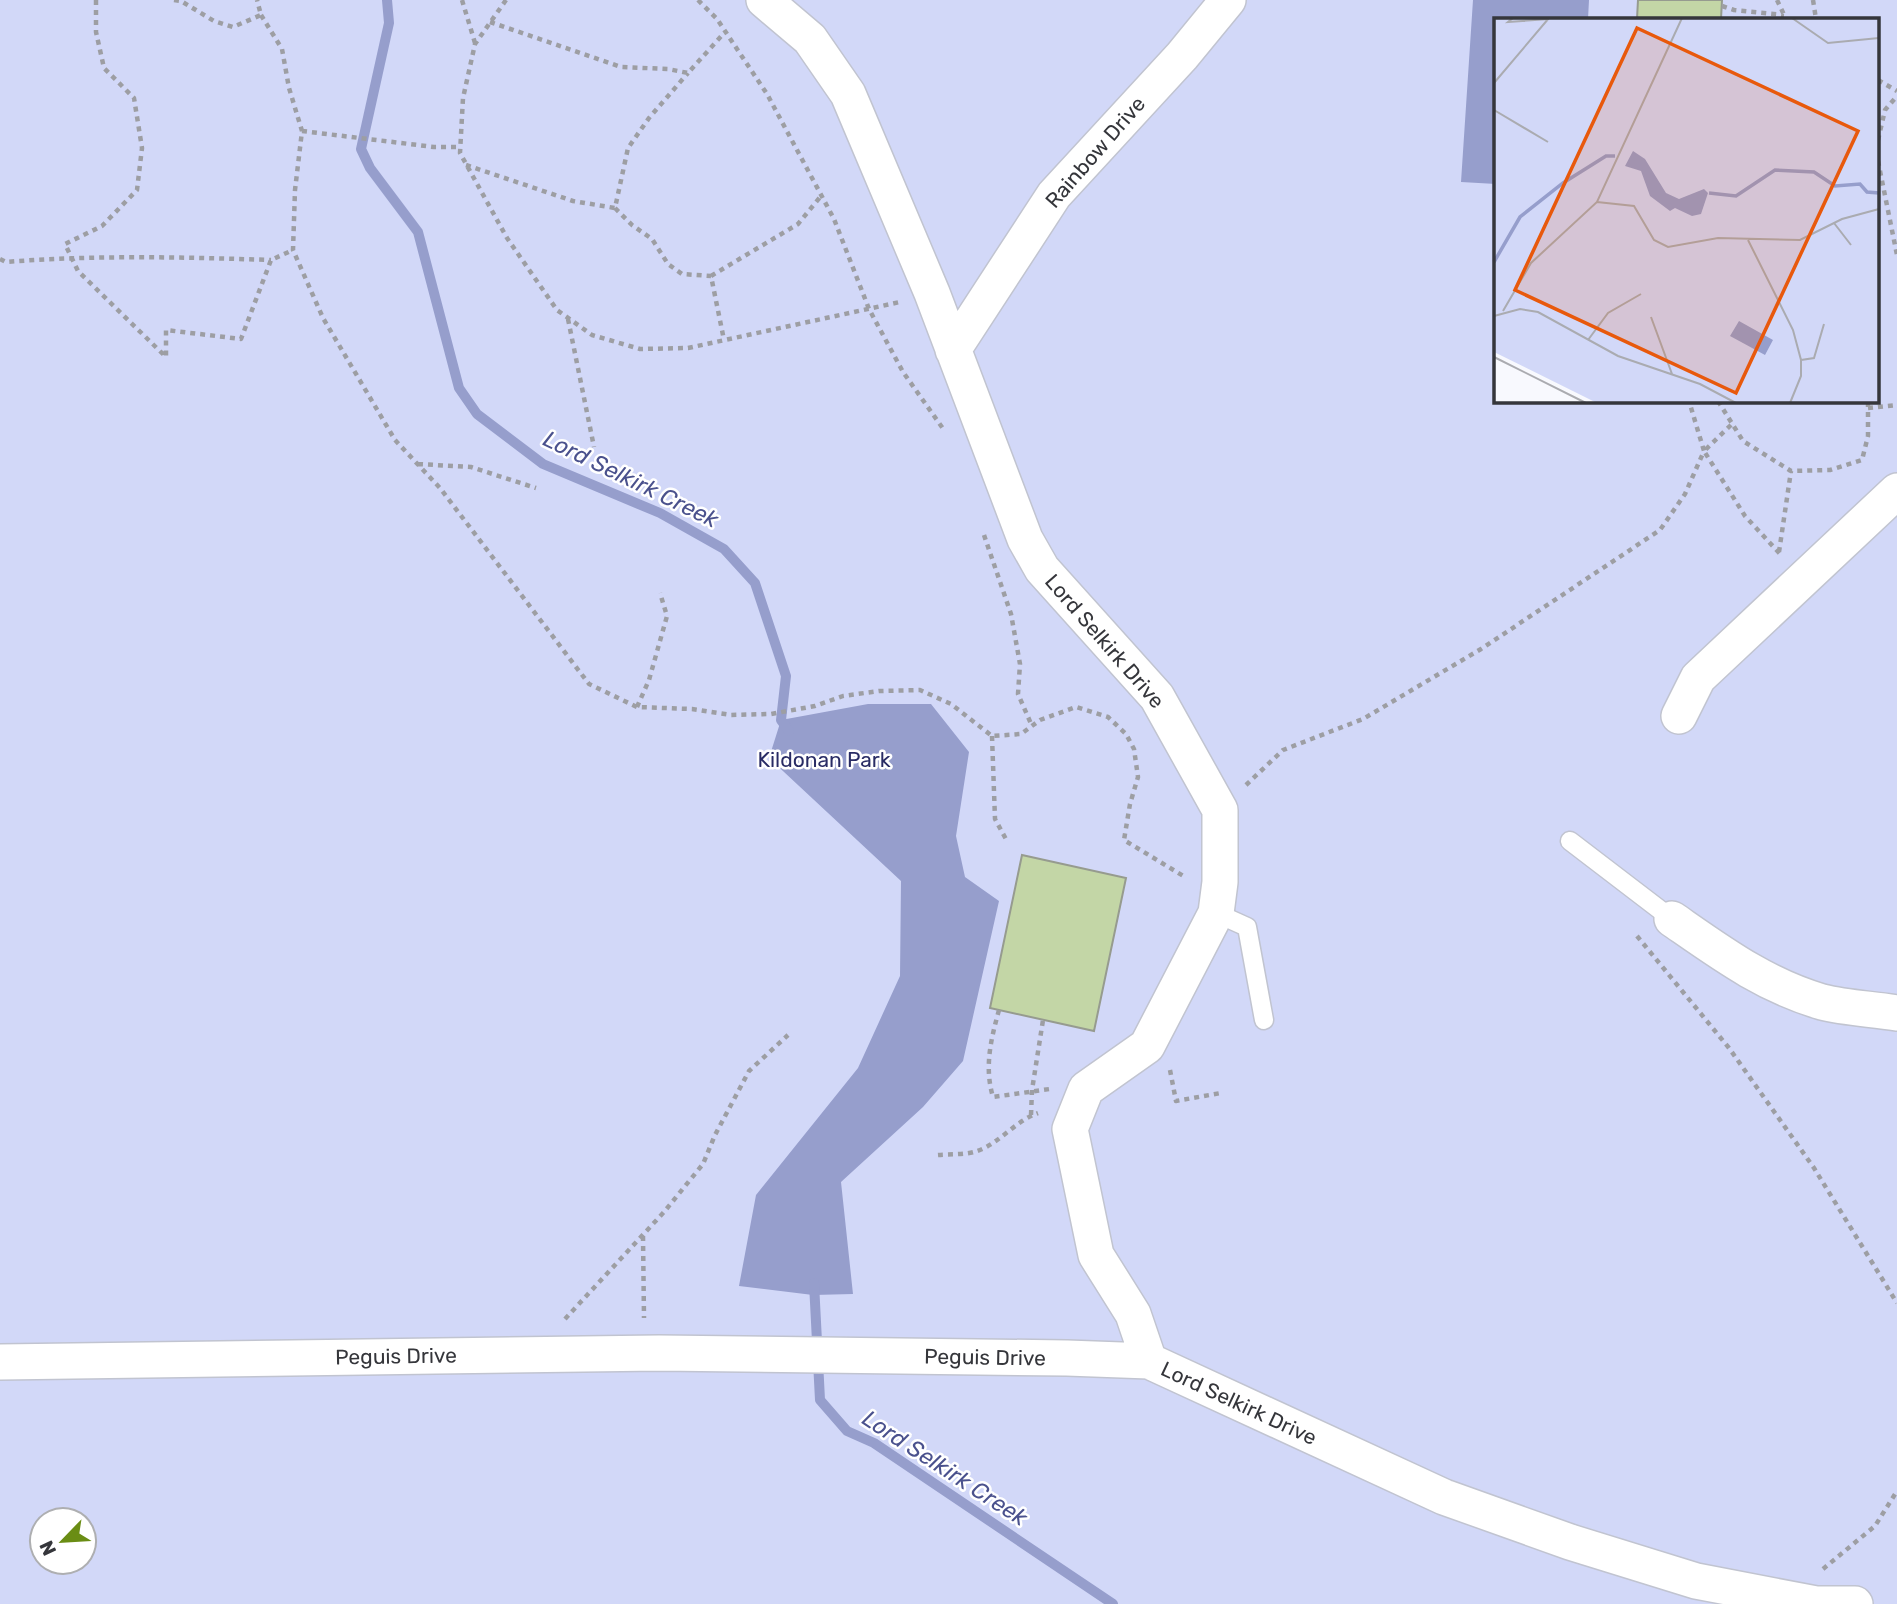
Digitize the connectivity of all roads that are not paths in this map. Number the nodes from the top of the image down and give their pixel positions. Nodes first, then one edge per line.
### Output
1 (764, 0) edge
2 (1228, 0) edge
3 (953, 350) junction
4 (1897, 491) edge
5 (1679, 716) dead end
6 (1570, 841) dead end
7 (1216, 913) junction
8 (1672, 919) joint
9 (1897, 1013) edge
10 (1264, 1020) dead end
11 (1149, 1361) junction
12 (0, 1362) edge
13 (1855, 1604) edge

1 - 3 street, Lord Selkirk Drive
2 - 3 street, Rainbow Drive
3 - 7 street, Lord Selkirk Drive
4 - 5 street
6 - 8 lane
7 - 10 lane
7 - 11 street, Lord Selkirk Drive
8 - 9 street
11 - 12 street, Peguis Drive
11 - 13 street, Lord Selkirk Drive

